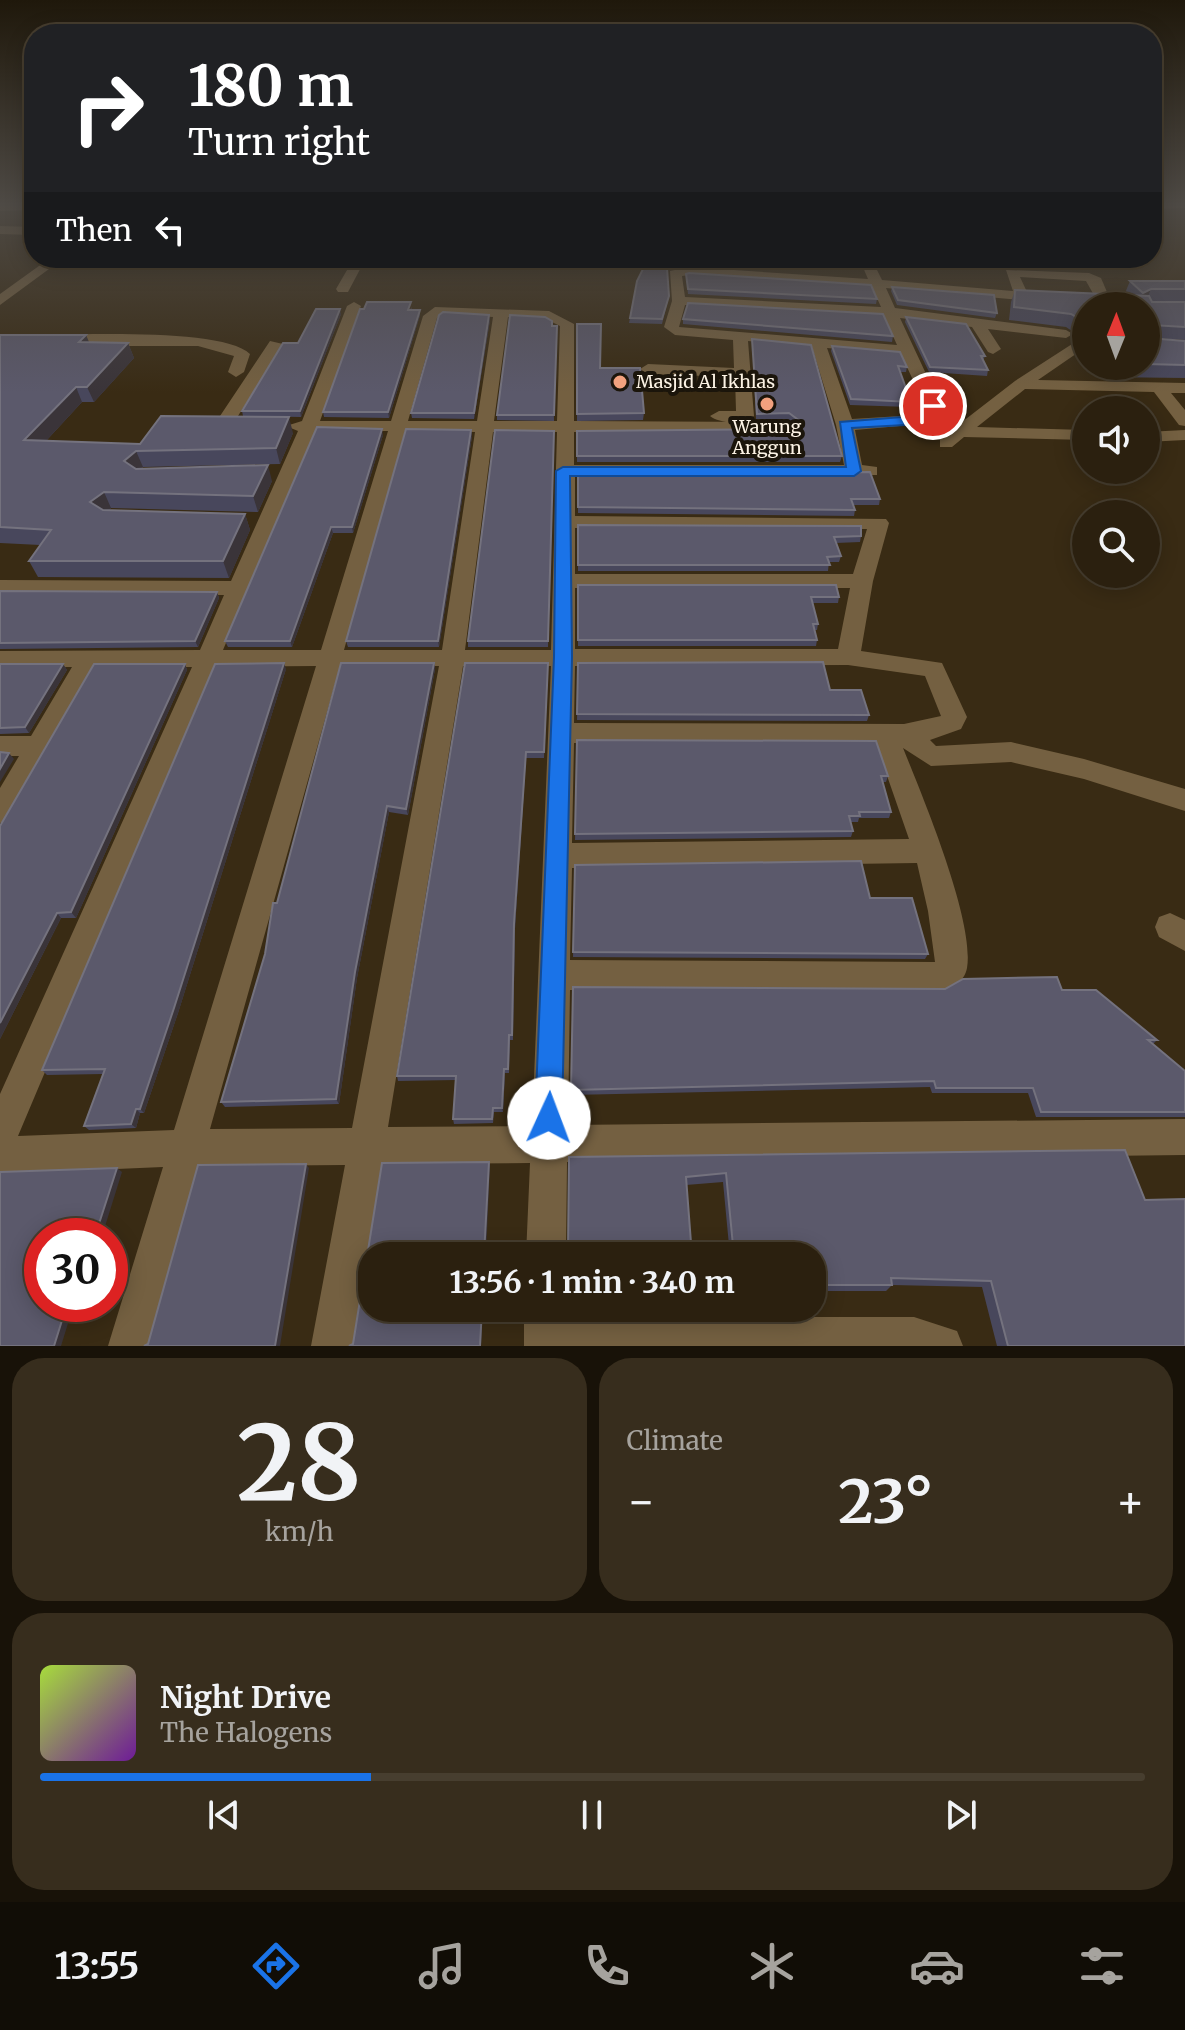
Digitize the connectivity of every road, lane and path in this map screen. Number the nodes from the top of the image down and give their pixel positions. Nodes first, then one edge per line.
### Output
1 (45, 268) edge
2 (355, 268) edge
3 (869, 268) edge
4 (874, 281) junction
5 (343, 289) dead end
6 (1022, 295) junction
7 (0, 301) edge
8 (679, 301) junction
9 (354, 306) dead end
10 (889, 312) junction
11 (501, 313) junction
12 (977, 322) junction
13 (1066, 334) edge
14 (740, 337) junction
15 (0, 341) edge
16 (818, 343) junction
17 (275, 344) dead end
18 (993, 349) dead end
19 (907, 350) junction
20 (1072, 351) edge
21 (648, 369) dead end
22 (236, 372) dead end
23 (743, 373) junction
24 (1021, 384) junction
25 (1158, 387) junction
26 (1185, 388) edge
27 (1185, 421) edge
28 (845, 425) junction
29 (309, 426) junction
30 (398, 427) junction
31 (788, 427) edge
32 (487, 428) junction
33 (645, 428) junction
34 (565, 429) junction
35 (962, 432) junction
36 (1072, 435) edge
37 (1185, 435) edge
38 (1160, 436) edge
39 (946, 443) dead end
40 (563, 471) junction
41 (565, 522) junction
42 (564, 581) junction
43 (862, 581) junction
44 (0, 587) edge
45 (238, 588) junction
46 (563, 657) junction
47 (848, 657) junction
48 (0, 659) edge
49 (205, 659) junction
50 (328, 659) junction
51 (452, 659) junction
52 (88, 660) junction
53 (914, 732) junction
54 (559, 733) junction
55 (0, 746) edge
56 (40, 746) junction
57 (1185, 800) edge
58 (0, 812) edge
59 (926, 851) junction
60 (555, 856) junction
61 (553, 975) junction
62 (0, 1136) edge
63 (1185, 1137) edge
64 (548, 1146) junction
65 (187, 1148) junction
66 (366, 1148) junction
67 (0, 1155) edge
68 (546, 1242) edge
69 (545, 1331) edge
70 (129, 1346) edge
71 (332, 1346) edge
72 (942, 1346) edge

1 - 7 street
2 - 5 street
3 - 4 street
4 - 6 street
4 - 8 street
4 - 10 street
6 - 6 street
8 - 10 street
8 - 14 street
9 - 29 street
10 - 12 street
10 - 19 street
11 - 30 street
11 - 32 street
11 - 34 street
12 - 13 street
12 - 18 street
14 - 16 street
14 - 23 street
15 - 22 street
16 - 19 street
16 - 28 street
17 - 29 street
19 - 28 street
20 - 24 street
21 - 23 street
23 - 33 street
24 - 25 street
24 - 35 street
25 - 26 street
25 - 27 street
28 - 40 street
29 - 30 street
29 - 45 street
30 - 32 street
30 - 50 street
31 - 33 street
32 - 34 street
32 - 51 street
33 - 34 street
34 - 40 street
35 - 36 street
35 - 39 street
37 - 38 street
40 - 41 street
41 - 42 street
41 - 43 street
42 - 43 street
42 - 46 street
43 - 47 street
44 - 45 street
45 - 49 street
46 - 47 street
46 - 51 street
46 - 54 street
47 - 53 street
48 - 52 street
49 - 50 street
49 - 52 street
49 - 62 street
50 - 51 street
50 - 65 street
51 - 66 street
52 - 56 street
53 - 54 street
53 - 57 street
53 - 59 street
54 - 60 street
55 - 56 street
56 - 58 street
59 - 60 street
59 - 61 street
60 - 61 street
61 - 64 street
63 - 64 street
64 - 66 street
64 - 68 street
65 - 66 street
65 - 67 street
65 - 70 street
66 - 71 street
69 - 72 street

